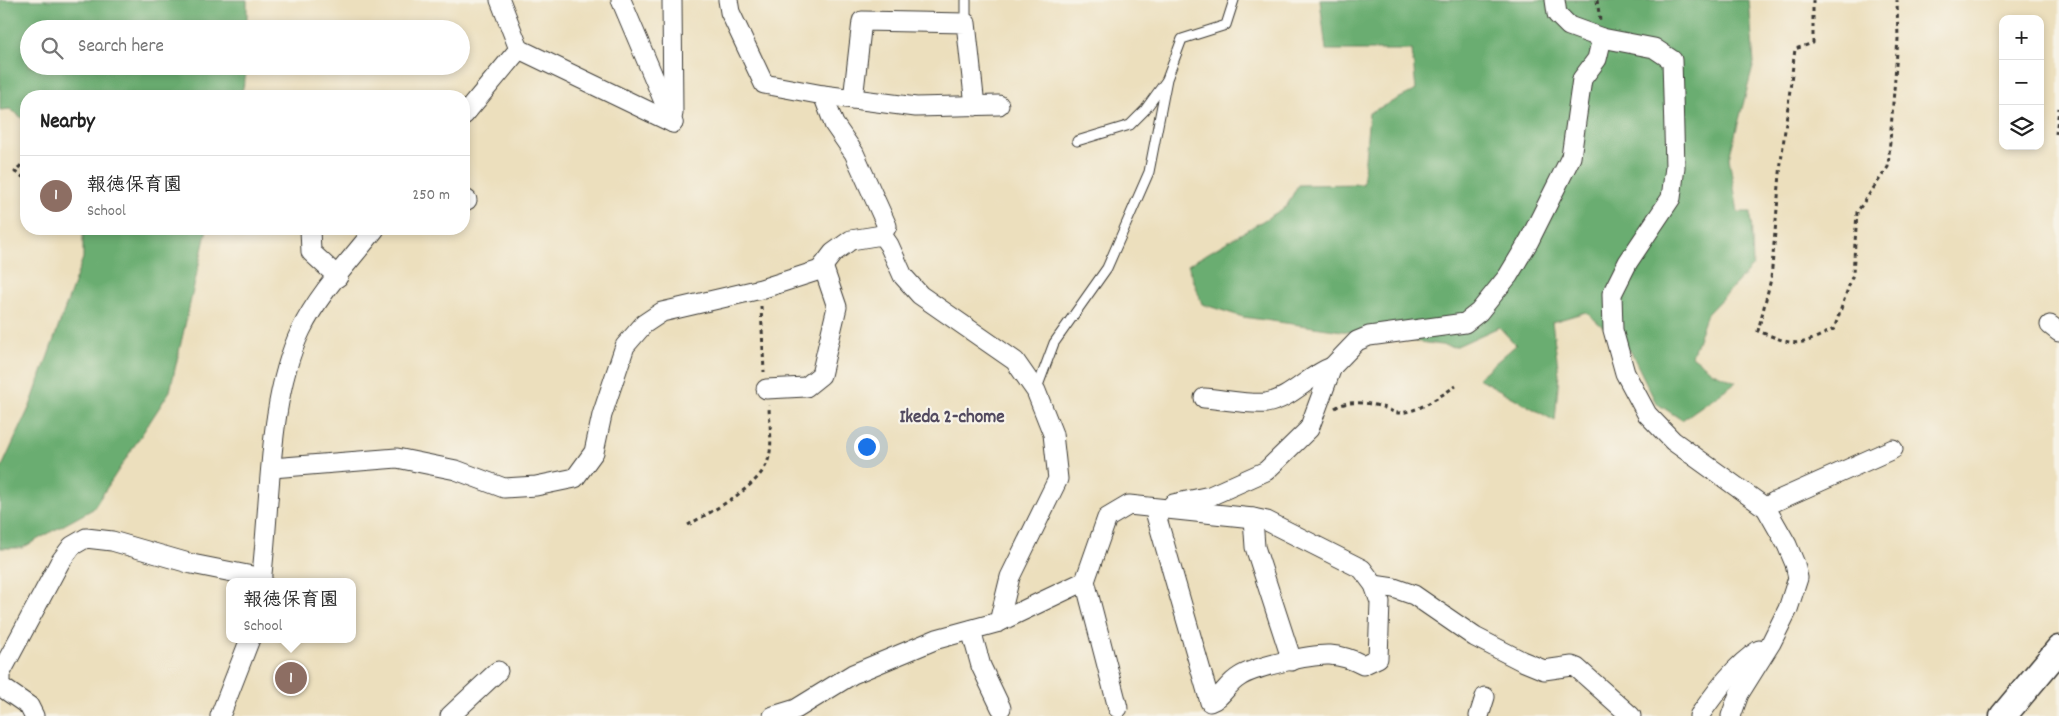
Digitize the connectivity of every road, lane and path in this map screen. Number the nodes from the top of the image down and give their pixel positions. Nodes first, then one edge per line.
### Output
1 (500, 0) edge
2 (621, 0) edge
3 (672, 0) edge
4 (728, 0) edge
5 (966, 0) edge
6 (1234, 0) edge
7 (1555, 0) edge
8 (1813, 0) edge
9 (1897, 0) edge
10 (966, 23) junction
11 (1602, 38) junction
12 (519, 48) junction
13 (1167, 79) junction
14 (823, 95) junction
15 (853, 99) junction
16 (1000, 105) dead end
17 (974, 106) junction
18 (470, 108) edge
19 (2059, 108) edge
20 (674, 123) junction
21 (2056, 134) dead end
22 (1077, 142) dead end
23 (20, 166) edge
24 (20, 175) edge
25 (310, 235) edge
26 (370, 235) edge
27 (882, 235) junction
28 (823, 266) junction
29 (338, 277) junction
30 (761, 289) junction
31 (1332, 367) junction
32 (1456, 386) dead end
33 (766, 389) junction
34 (1036, 391) junction
35 (1204, 398) dead end
36 (1309, 429) junction
37 (1893, 449) dead end
38 (272, 468) junction
39 (1154, 508) junction
40 (1766, 508) junction
41 (1253, 518) junction
42 (688, 525) dead end
43 (253, 578) edge
44 (262, 578) edge
45 (1086, 581) junction
46 (1374, 585) junction
47 (998, 622) junction
48 (971, 630) junction
49 (1771, 642) junction
50 (248, 643) edge
51 (2059, 649) edge
52 (1292, 661) junction
53 (498, 671) dead end
54 (0, 680) edge
55 (0, 686) edge
56 (1485, 697) dead end
57 (1001, 708) dead end
58 (1118, 708) dead end
59 (34, 716) edge
60 (220, 716) edge
61 (450, 716) edge
62 (773, 716) edge
63 (1479, 716) edge
64 (1631, 716) edge
65 (1699, 716) edge
66 (1731, 716) edge
67 (2003, 716) edge

1 - 12 street
2 - 20 street
3 - 20 street
4 - 14 street
5 - 10 lane
6 - 13 lane
7 - 11 street
8 - 9 path
10 - 15 street
10 - 17 street
11 - 31 street
11 - 40 street
12 - 18 street
12 - 20 street
13 - 22 lane
13 - 34 lane
14 - 15 street
14 - 27 street
15 - 17 street
16 - 17 street
19 - 21 path
23 - 24 path
25 - 29 street
26 - 29 street
27 - 28 street
27 - 34 street
28 - 30 street
28 - 33 street
29 - 38 street
30 - 33 path
30 - 38 street
31 - 35 street
31 - 36 street
32 - 36 path
33 - 42 path
34 - 47 street
36 - 39 street
37 - 40 street
38 - 44 street
39 - 41 street
39 - 45 street
39 - 52 street
40 - 49 street
41 - 46 street
41 - 52 street
43 - 54 street
45 - 47 street
45 - 58 street
46 - 52 street
46 - 64 street
47 - 48 street
48 - 57 street
48 - 62 street
49 - 65 street
49 - 66 street
50 - 60 street
51 - 67 main road
53 - 61 street
55 - 59 street
56 - 63 street

